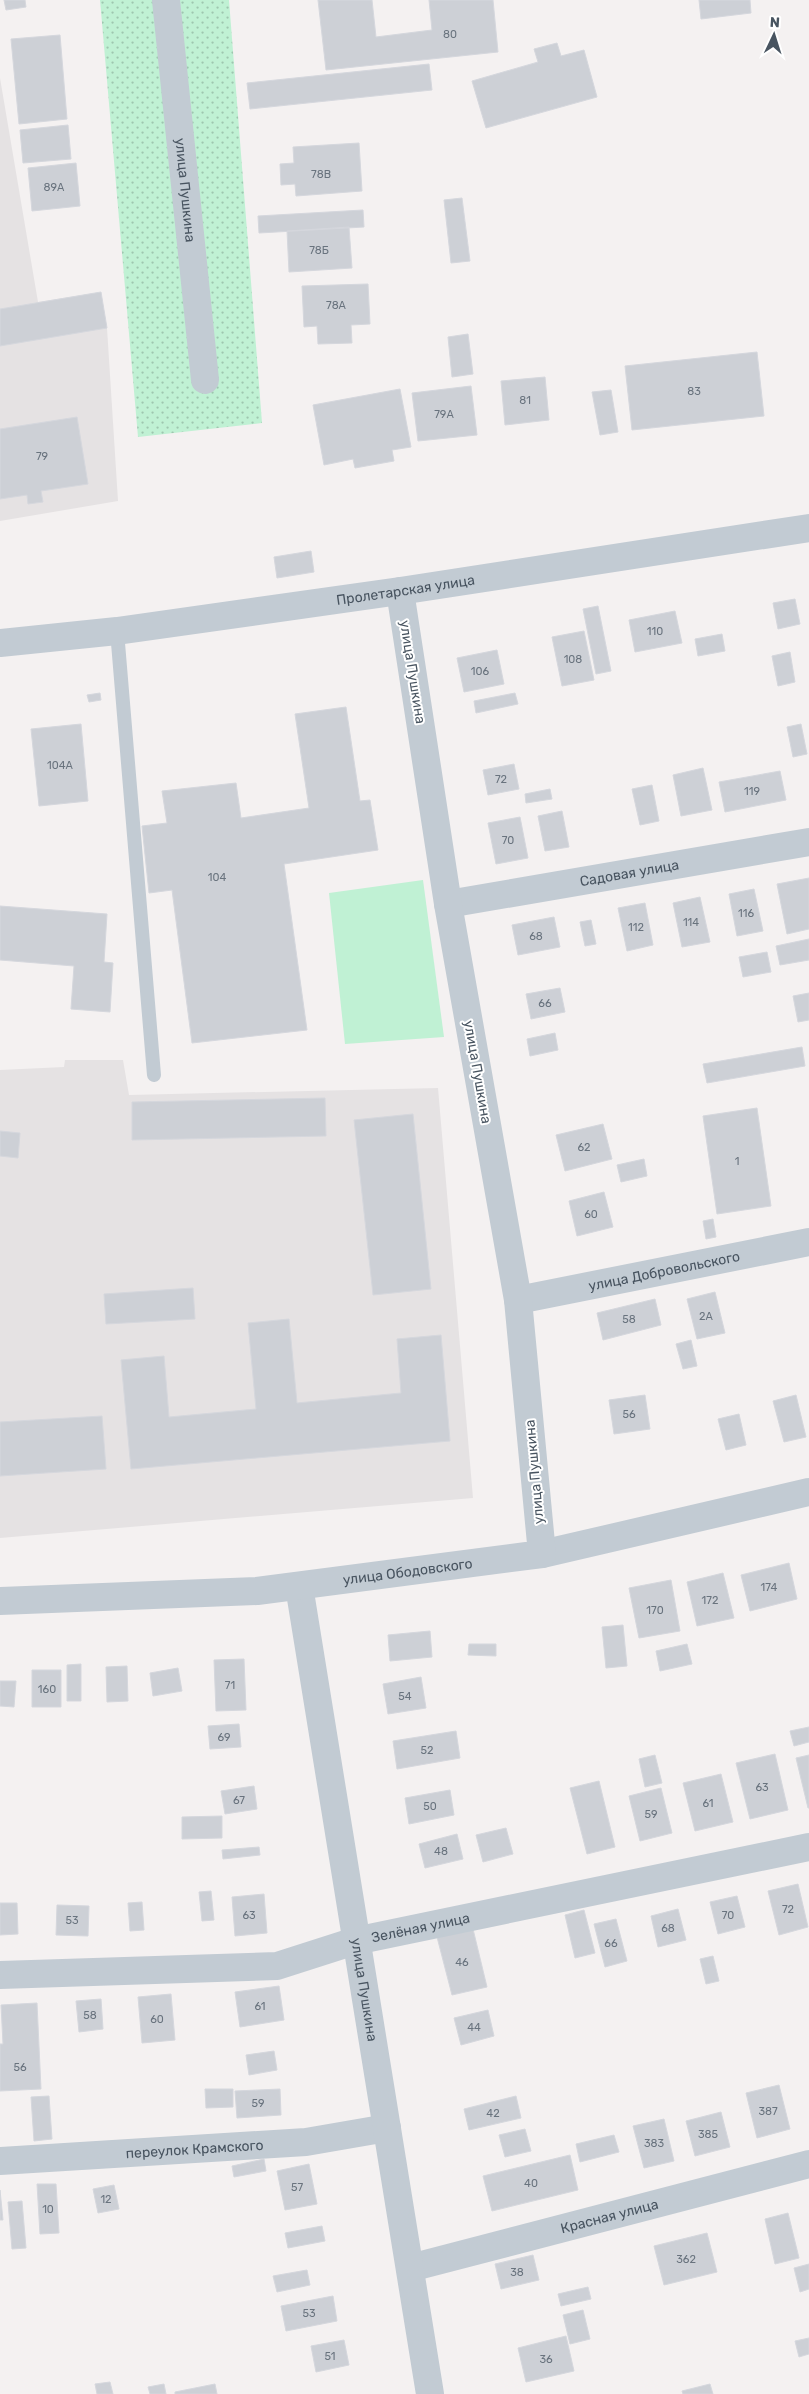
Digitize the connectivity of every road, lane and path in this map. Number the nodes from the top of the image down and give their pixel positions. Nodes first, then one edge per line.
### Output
1 (166, 0) edge
2 (205, 380) dead end
3 (809, 528) edge
4 (400, 591) junction
5 (117, 631) junction
6 (0, 643) edge
7 (809, 842) edge
8 (448, 904) junction
9 (154, 1075) dead end
10 (809, 1242) edge
11 (518, 1300) junction
12 (809, 1492) edge
13 (542, 1554) junction
14 (299, 1586) junction
15 (0, 1601) edge
16 (809, 1847) edge
17 (355, 1941) junction
18 (0, 1975) edge
19 (387, 2128) junction
20 (0, 2161) edge
21 (809, 2164) edge
22 (410, 2268) junction
23 (430, 2394) edge

1 - 2 street, улица Пушкина
3 - 4 street, Пролетарская улица
4 - 5 street, Пролетарская улица
4 - 8 street, улица Пушкина
5 - 6 street, Пролетарская улица
5 - 9 lane
7 - 8 street, Садовая улица
8 - 11 street, улица Пушкина
10 - 11 street, улица Добровольского
11 - 13 street, улица Пушкина
12 - 13 street, улица Ободовского
13 - 14 street, улица Ободовского
14 - 15 street, улица Ободовского
14 - 17 street, улица Пушкина
16 - 17 street, Зелёная улица
17 - 18 street, Зелёная улица
17 - 19 street, улица Пушкина
19 - 20 street, переулок Крамского
19 - 22 street, улица Пушкина
21 - 22 street, Красная улица
22 - 23 street, улица Пушкина

